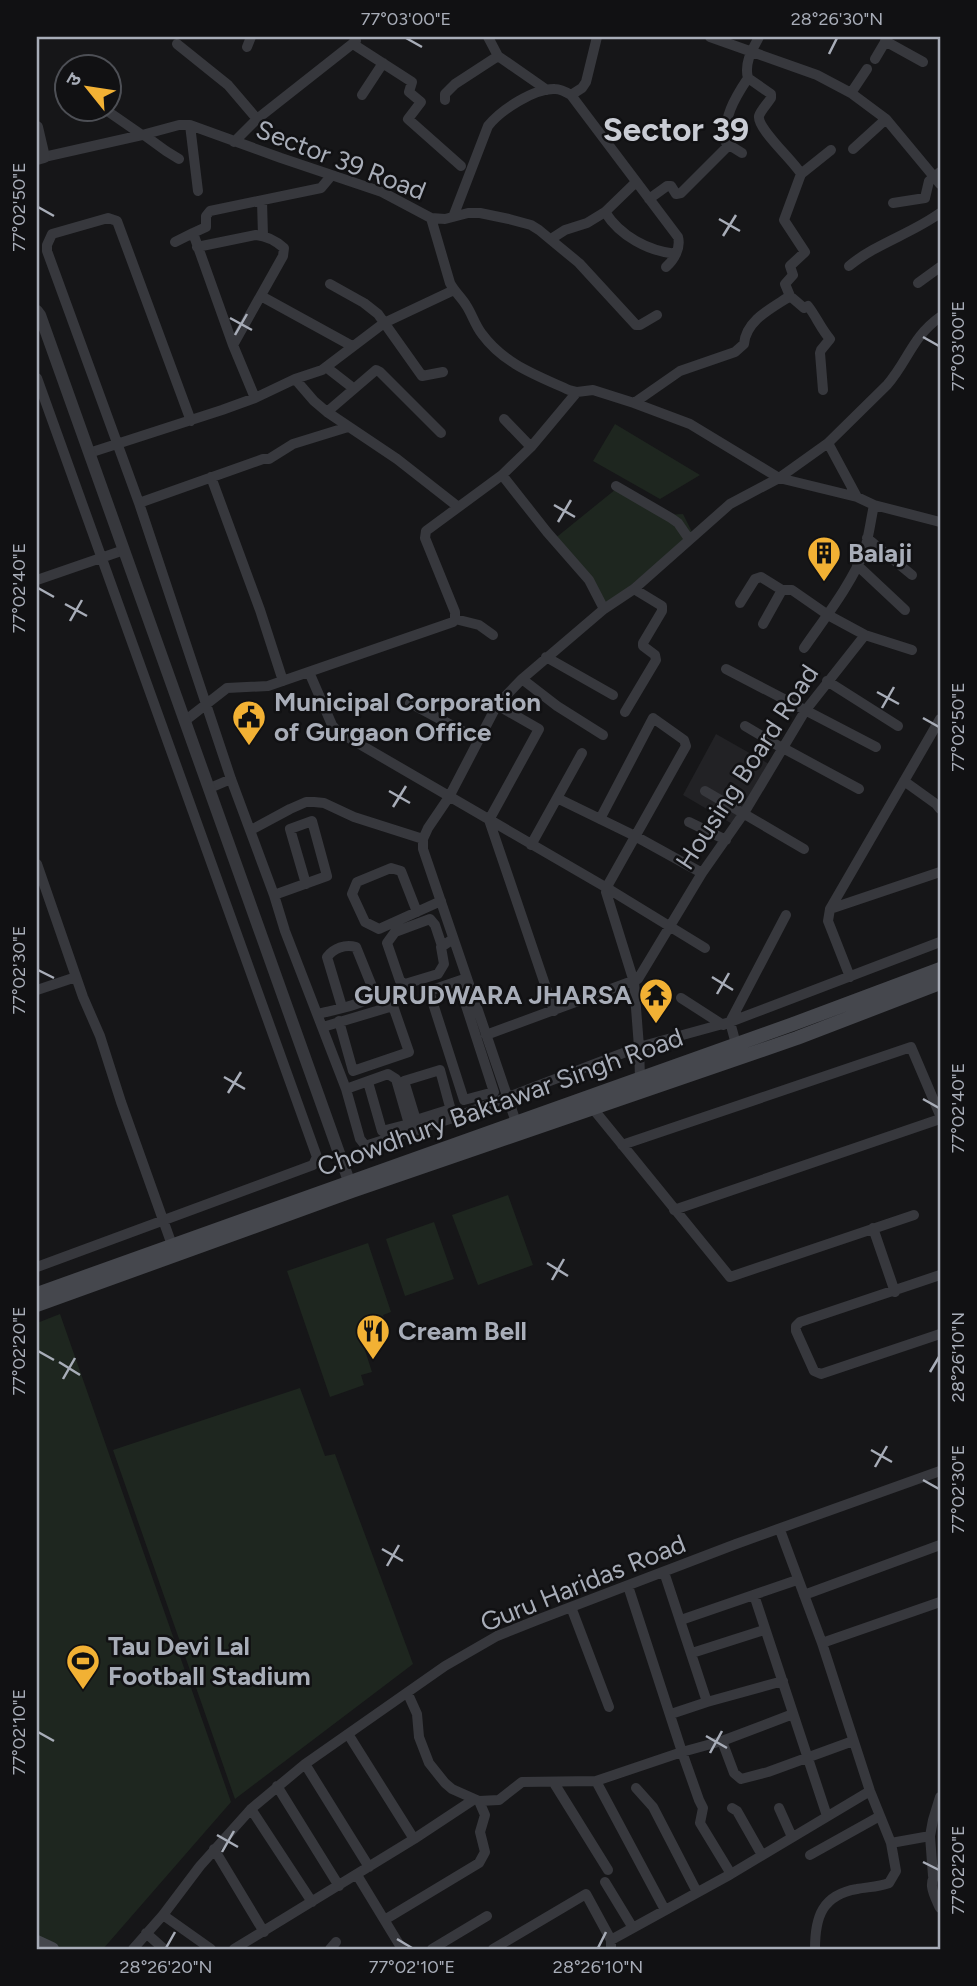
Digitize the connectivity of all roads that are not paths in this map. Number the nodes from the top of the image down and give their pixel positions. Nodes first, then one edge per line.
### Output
1 (362, 37) edge
2 (488, 37) edge
3 (597, 37) edge
4 (710, 37) edge
5 (759, 37) edge
6 (886, 39) edge
7 (355, 40) edge
8 (177, 44) dead end
9 (752, 50) junction
10 (498, 56) junction
11 (875, 59) dead end
12 (923, 62) dead end
13 (383, 63) junction
14 (867, 69) dead end
15 (748, 78) junction
16 (547, 90) junction
17 (851, 93) junction
18 (362, 95) dead end
19 (571, 95) junction
20 (445, 100) dead end
21 (257, 119) junction
22 (886, 119) junction
23 (122, 121) edge
24 (190, 125) junction
25 (37, 127) edge
26 (143, 135) junction
27 (234, 142) junction
28 (729, 145) junction
29 (853, 149) dead end
30 (831, 150) dead end
31 (742, 153) dead end
32 (40, 158) edge
33 (179, 159) dead end
34 (461, 166) dead end
35 (801, 174) junction
36 (331, 176) junction
37 (938, 178) edge
38 (636, 182) junction
39 (198, 191) dead end
40 (649, 199) junction
41 (261, 201) junction
42 (893, 204) dead end
43 (606, 212) junction
44 (940, 213) edge
45 (453, 217) junction
46 (431, 218) junction
47 (193, 233) junction
48 (263, 236) junction
49 (551, 239) junction
50 (175, 242) dead end
51 (197, 247) junction
52 (676, 254) junction
53 (849, 266) dead end
54 (666, 267) dead end
55 (940, 267) edge
56 (918, 283) dead end
57 (330, 284) dead end
58 (454, 290) junction
59 (261, 296) junction
60 (790, 296) junction
61 (37, 311) edge
62 (657, 315) dead end
63 (940, 317) edge
64 (384, 323) junction
65 (233, 345) junction
66 (352, 346) junction
67 (326, 367) junction
68 (443, 372) dead end
69 (37, 378) edge
70 (295, 379) junction
71 (354, 388) junction
72 (823, 390) dead end
73 (576, 392) junction
74 (255, 398) junction
75 (634, 403) junction
76 (327, 412) junction
77 (504, 419) dead end
78 (191, 421) junction
79 (348, 427) junction
80 (441, 433) dead end
81 (828, 443) junction
82 (117, 444) junction
83 (531, 447) junction
84 (89, 453) junction
85 (502, 475) junction
86 (211, 477) junction
87 (779, 478) junction
88 (616, 486) dead end
89 (857, 497) junction
90 (139, 503) junction
91 (874, 505) junction
92 (457, 506) junction
93 (940, 522) edge
94 (867, 538) junction
95 (689, 539) junction
96 (124, 550) junction
97 (102, 557) junction
98 (858, 565) junction
99 (912, 575) dead end
100 (37, 580) edge
101 (634, 589) junction
102 (782, 590) junction
103 (740, 603) dead end
104 (604, 609) junction
105 (905, 610) dead end
106 (828, 615) junction
107 (455, 620) junction
108 (763, 624) dead end
109 (493, 635) dead end
110 (865, 635) junction
111 (804, 648) dead end
112 (912, 650) dead end
113 (546, 657) junction
114 (726, 669) dead end
115 (309, 672) junction
116 (522, 679) junction
117 (283, 681) junction
118 (827, 681) junction
119 (613, 695) dead end
120 (207, 703) junction
121 (410, 703) dead end
122 (497, 705) junction
123 (805, 711) junction
124 (625, 712) dead end
125 (940, 719) edge
126 (186, 720) junction
127 (745, 726) dead end
128 (898, 726) dead end
129 (603, 735) dead end
130 (479, 740) junction
131 (876, 747) dead end
132 (782, 748) junction
133 (582, 753) dead end
134 (231, 779) junction
135 (904, 781) junction
136 (209, 788) junction
137 (859, 789) dead end
138 (705, 791) dead end
139 (449, 797) junction
140 (557, 798) junction
141 (940, 809) edge
142 (744, 813) junction
143 (600, 819) junction
144 (489, 820) junction
145 (689, 822) dead end
146 (251, 830) junction
147 (635, 836) junction
148 (424, 839) junction
149 (726, 840) junction
150 (531, 845) junction
151 (804, 849) dead end
152 (37, 864) edge
153 (940, 872) edge
154 (702, 873) junction
155 (306, 884) junction
156 (607, 888) junction
157 (274, 895) junction
158 (441, 901) junction
159 (830, 909) junction
160 (417, 912) junction
161 (786, 915) dead end
162 (669, 927) junction
163 (453, 939) junction
164 (940, 942) edge
165 (442, 946) junction
166 (705, 948) dead end
167 (940, 969) edge
168 (76, 977) junction
169 (850, 977) junction
170 (462, 980) junction
171 (634, 982) junction
172 (940, 983) edge
173 (37, 990) edge
174 (681, 998) dead end
175 (342, 1007) junction
176 (554, 1011) junction
177 (318, 1014) junction
178 (339, 1021) junction
179 (727, 1024) junction
180 (323, 1027) junction
181 (486, 1035) junction
182 (737, 1044) junction
183 (639, 1047) junction
184 (640, 1078) junction
185 (368, 1082) junction
186 (346, 1089) junction
187 (508, 1098) junction
188 (589, 1103) junction
189 (452, 1114) junction
190 (940, 1117) edge
191 (516, 1122) junction
192 (414, 1126) junction
193 (622, 1145) junction
194 (349, 1181) junction
195 (674, 1210) junction
196 (914, 1215) dead end
197 (164, 1220) junction
198 (873, 1228) junction
199 (172, 1245) junction
200 (37, 1267) edge
201 (940, 1275) edge
202 (895, 1292) junction
203 (37, 1294) edge
204 (37, 1305) edge
205 (940, 1334) edge
206 (940, 1473) edge
207 (780, 1530) junction
208 (940, 1545) edge
209 (664, 1572) junction
210 (797, 1580) junction
211 (628, 1586) junction
212 (754, 1595) junction
213 (804, 1595) junction
214 (940, 1602) edge
215 (570, 1607) junction
216 (681, 1620) junction
217 (764, 1630) junction
218 (822, 1643) junction
219 (692, 1653) junction
220 (783, 1681) junction
221 (408, 1694) junction
222 (707, 1702) junction
223 (609, 1707) dead end
224 (671, 1714) junction
225 (793, 1714) junction
226 (348, 1734) junction
227 (722, 1741) junction
228 (853, 1741) junction
229 (682, 1752) junction
230 (808, 1757) junction
231 (305, 1764) junction
232 (596, 1781) junction
233 (554, 1783) junction
234 (277, 1786) junction
235 (636, 1788) dead end
236 (870, 1791) junction
237 (940, 1797) edge
238 (476, 1800) junction
239 (732, 1808) dead end
240 (779, 1808) dead end
241 (251, 1809) junction
242 (827, 1816) junction
243 (880, 1816) junction
244 (792, 1836) junction
245 (930, 1836) junction
246 (414, 1839) junction
247 (891, 1843) junction
248 (214, 1849) junction
249 (762, 1855) junction
250 (810, 1855) dead end
251 (369, 1867) junction
252 (608, 1870) dead end
253 (937, 1872) edge
254 (731, 1874) junction
255 (357, 1875) junction
256 (606, 1882) dead end
257 (339, 1886) junction
258 (697, 1892) junction
259 (312, 1902) junction
260 (940, 1908) edge
261 (665, 1910) junction
262 (163, 1915) junction
263 (486, 1916) dead end
264 (386, 1919) junction
265 (633, 1928) junction
266 (264, 1932) junction
267 (146, 1933) junction
268 (37, 1942) edge
269 (611, 1945) edge
270 (52, 1949) edge
271 (133, 1949) edge
272 (164, 1949) edge
273 (211, 1949) edge
274 (234, 1949) edge
275 (402, 1949) edge
276 (432, 1949) edge
277 (493, 1949) edge
278 (815, 1949) edge

1 - 7 street
2 - 10 street
3 - 19 street
4 - 9 street
5 - 9 street
6 - 11 street
6 - 12 street
7 - 13 street
7 - 21 street
8 - 21 street
9 - 15 street
9 - 17 street
10 - 16 street
10 - 20 street
13 - 18 street
13 - 34 street
14 - 17 street
15 - 28 street
15 - 35 street
16 - 19 street
16 - 45 street
17 - 22 street
19 - 38 street
21 - 27 street
22 - 29 street
22 - 37 street
23 - 26 street
24 - 26 street
24 - 27 street, Sector 39 Road
24 - 39 street
25 - 32 street
26 - 32 street
26 - 33 street
27 - 36 street, Sector 39 Road
28 - 31 street
28 - 40 street
30 - 35 street
35 - 60 street
36 - 41 street
36 - 46 street, Sector 39 Road
37 - 42 street
38 - 40 street
38 - 43 street
40 - 52 street
41 - 47 street
41 - 48 street
43 - 49 street
43 - 52 street
44 - 53 street
45 - 46 street
45 - 49 street
46 - 58 street, Sector 39 Road
47 - 50 street
47 - 51 street
48 - 51 street
48 - 59 street
49 - 62 street
51 - 65 street
52 - 54 street
55 - 56 street
57 - 64 street
58 - 64 street
58 - 73 street, Sector 39 Road
59 - 65 street
59 - 66 street
60 - 72 street
60 - 75 street
61 - 84 street
63 - 81 street
64 - 66 street
64 - 68 street
65 - 74 street
66 - 67 street
67 - 70 street
67 - 71 street
69 - 97 street
70 - 74 street
70 - 76 street
71 - 76 street
71 - 80 street
73 - 75 street, Sector 39 Road
73 - 83 street
74 - 78 street
75 - 87 street, Sector 39 Road
76 - 79 street
77 - 83 street
78 - 82 street
78 - 82 street
79 - 86 street
79 - 92 street
81 - 87 street
81 - 89 street
82 - 84 street
82 - 90 street
83 - 85 street
84 - 96 street
85 - 92 street
85 - 104 street
86 - 90 street
86 - 117 street
87 - 89 street, Sector 39 Road
87 - 95 street
88 - 95 street
89 - 91 street, Sector 39 Road
90 - 120 street
91 - 93 street, Sector 39 Road
91 - 94 street
92 - 107 street
94 - 98 street
94 - 99 street
95 - 101 street
96 - 97 street
96 - 126 street
97 - 100 street
97 - 197 street
98 - 105 street
98 - 106 street
101 - 104 street
101 - 124 street
102 - 103 street
102 - 106 street
102 - 108 street
104 - 113 street
106 - 110 street
106 - 111 street
107 - 109 street
107 - 115 street
110 - 112 street
110 - 118 street, Housing Board Road
113 - 116 street
113 - 119 street
114 - 123 street
115 - 117 street
115 - 139 street
116 - 122 street
116 - 129 street
117 - 120 street
118 - 123 street, Housing Board Road
118 - 128 street
120 - 126 street
120 - 134 street
121 - 130 street
122 - 130 street
122 - 144 street
123 - 131 street
123 - 132 street, Housing Board Road
125 - 135 street
126 - 136 street
127 - 132 street
130 - 139 street
132 - 137 street
132 - 142 street, Housing Board Road
133 - 140 street
134 - 136 street
134 - 146 street
135 - 141 street
135 - 159 street
136 - 194 street
138 - 142 street
139 - 144 street
139 - 148 street
140 - 143 street
140 - 150 street
142 - 149 street, Housing Board Road
142 - 151 street
143 - 147 street
143 - 147 street
144 - 150 street
144 - 176 street
145 - 149 street
146 - 148 street
146 - 157 street
147 - 154 street
147 - 156 street
148 - 158 street
149 - 154 street, Housing Board Road
150 - 156 street
152 - 168 street
153 - 159 street
154 - 162 street, Housing Board Road
155 - 155 street
155 - 157 street
156 - 162 street
156 - 171 street
157 - 177 street
158 - 160 street
158 - 163 street
159 - 169 street
160 - 160 street
161 - 179 street
162 - 166 street
162 - 171 street, Housing Board Road
163 - 165 street
163 - 170 street
164 - 169 street
165 - 165 street
167 - 182 main road, Chowdhury Baktawar Singh Road
168 - 173 street
168 - 197 street
169 - 179 street
170 - 170 street
170 - 181 street
171 - 176 street
171 - 183 street
172 - 188 main road, Chowdhury Baktawar Singh Road
174 - 179 street
175 - 175 street
175 - 177 street
176 - 181 street
177 - 180 street
178 - 178 street
178 - 180 street
179 - 182 street
179 - 183 street
180 - 186 street
181 - 187 street
182 - 184 main road, Chowdhury Baktawar Singh Road
183 - 184 street
183 - 187 street
184 - 188 main road, Chowdhury Baktawar Singh Road
185 - 186 street
185 - 192 street
185 - 192 street
186 - 192 street
187 - 189 street
187 - 191 street
188 - 191 main road, Chowdhury Baktawar Singh Road
188 - 193 street
188 - 204 main road, Chowdhury Baktawar Singh Road
189 - 192 street
189 - 192 street
190 - 193 street
190 - 195 street
191 - 194 main road, Chowdhury Baktawar Singh Road
193 - 195 street
194 - 199 main road, Chowdhury Baktawar Singh Road
195 - 198 street
196 - 198 street
197 - 199 street
197 - 200 street
198 - 202 street
199 - 203 main road, Chowdhury Baktawar Singh Road
201 - 202 street
202 - 205 street
206 - 207 street, Guru Haridas Road
207 - 209 street, Guru Haridas Road
207 - 210 street
208 - 213 street
209 - 211 street, Guru Haridas Road
209 - 216 street
210 - 212 street
210 - 213 street
211 - 215 street, Guru Haridas Road
211 - 224 street
212 - 216 street
212 - 217 street
213 - 218 street
214 - 218 street
215 - 221 street, Guru Haridas Road
215 - 223 street
216 - 219 street
217 - 219 street
217 - 220 street
218 - 228 street
219 - 222 street
220 - 222 street
220 - 225 street
221 - 226 street, Guru Haridas Road
221 - 238 street
222 - 224 street
224 - 229 street
225 - 227 street
225 - 230 street
226 - 231 street, Guru Haridas Road
226 - 246 street
227 - 229 street
227 - 230 street
228 - 230 street
228 - 236 street
229 - 232 street
229 - 254 street
230 - 242 street
231 - 234 street, Guru Haridas Road
231 - 251 street
232 - 233 street
232 - 261 street
233 - 238 street
233 - 252 street
234 - 241 street, Guru Haridas Road
234 - 257 street
235 - 258 street
236 - 242 street
236 - 243 street
237 - 245 street
238 - 246 street
238 - 264 street
239 - 249 street
240 - 244 street
241 - 248 street, Guru Haridas Road
241 - 259 street
242 - 244 street
243 - 247 street
243 - 250 street
244 - 249 street
245 - 247 street
245 - 253 street
246 - 251 street
247 - 278 street
248 - 262 street, Guru Haridas Road
248 - 266 street
249 - 254 street
251 - 255 street
253 - 260 street
254 - 258 street
255 - 257 street
255 - 264 street
256 - 265 street
257 - 259 street
258 - 261 street
259 - 266 street
261 - 265 street
262 - 267 street, Guru Haridas Road
262 - 273 street
263 - 276 street
264 - 275 street
265 - 269 street
266 - 274 street
267 - 271 street, Guru Haridas Road
267 - 272 street
268 - 270 main road
269 - 277 street

